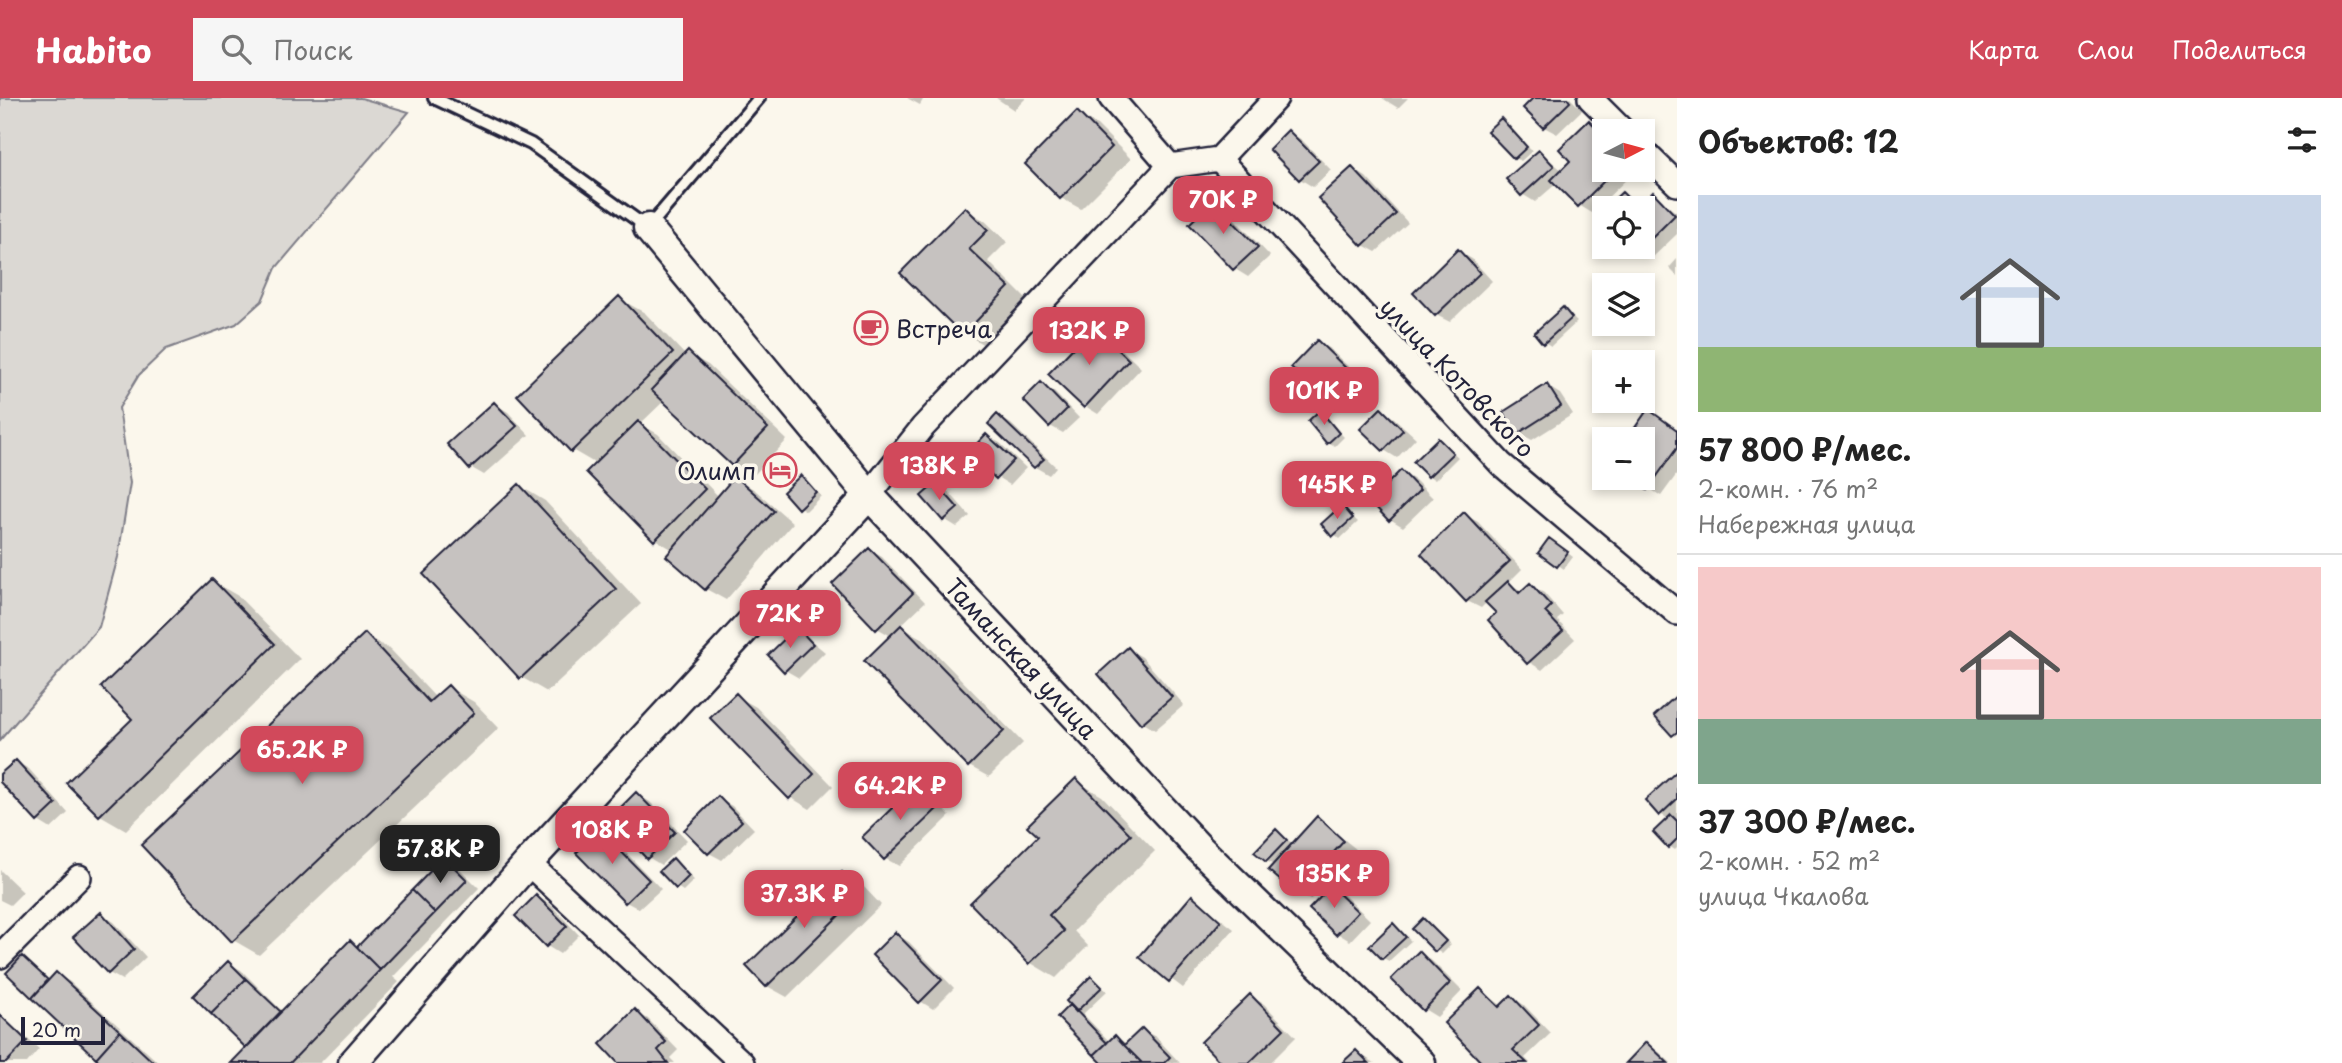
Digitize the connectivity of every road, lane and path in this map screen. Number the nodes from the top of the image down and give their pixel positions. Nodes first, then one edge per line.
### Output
1 (434, 98) edge
2 (759, 98) edge
3 (1111, 98) edge
4 (1276, 98) edge
5 (1590, 98) edge
6 (1611, 119) edge
7 (1219, 159) junction
8 (1656, 164) edge
9 (1170, 166) junction
10 (1677, 184) edge
11 (648, 228) junction
12 (869, 495) junction
13 (1677, 613) edge
14 (528, 863) junction
15 (79, 877) dead end
16 (0, 956) edge
17 (353, 1063) edge
18 (742, 1063) edge
19 (1421, 1063) edge

1 - 11 lane
2 - 11 lane
3 - 9 street
4 - 7 street
5 - 6 street
7 - 9 street
7 - 13 street, улица Котовского
8 - 10 street
9 - 12 street
11 - 12 street, Таманская улица
12 - 14 street
12 - 19 street, Таманская улица
14 - 17 street
14 - 18 street
15 - 16 street

